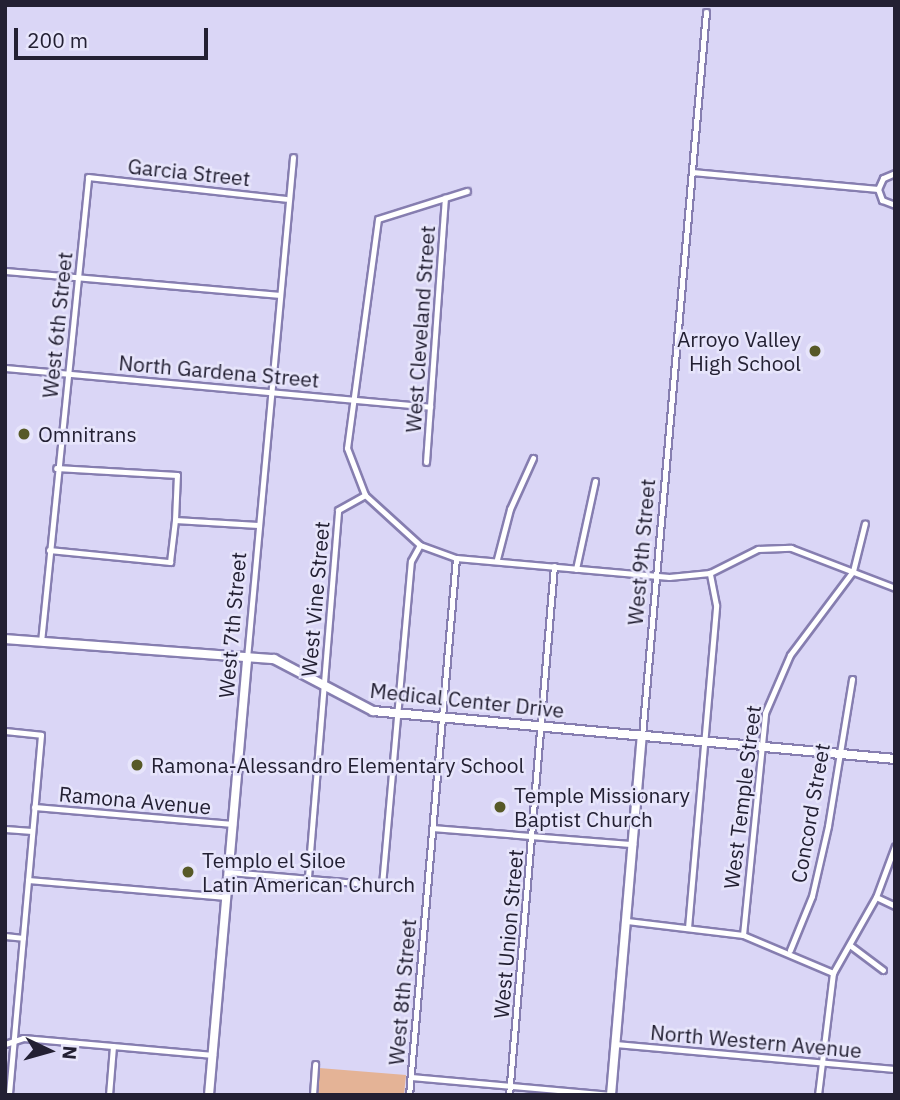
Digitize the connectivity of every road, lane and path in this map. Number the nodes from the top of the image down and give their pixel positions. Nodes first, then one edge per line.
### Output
1 (706, 12) dead end
2 (293, 158) dead end
3 (692, 172) junction
4 (895, 173) edge
5 (88, 177) joint
6 (878, 189) junction
7 (467, 191) dead end
8 (445, 198) junction
9 (286, 199) junction
10 (895, 205) edge
11 (5, 271) edge
12 (79, 277) junction
13 (278, 295) junction
14 (5, 368) edge
15 (69, 374) junction
16 (270, 392) junction
17 (353, 399) junction
18 (430, 407) junction
19 (533, 458) dead end
20 (426, 462) dead end
21 (56, 468) junction
22 (595, 481) dead end
23 (365, 495) junction
24 (175, 520) junction
25 (865, 523) dead end
26 (258, 526) junction
27 (420, 545) junction
28 (49, 550) junction
29 (456, 558) junction
30 (497, 559) junction
31 (554, 566) junction
32 (576, 569) junction
33 (853, 571) junction
34 (710, 573) junction
35 (656, 578) junction
36 (895, 588) edge
37 (5, 639) edge
38 (41, 642) junction
39 (247, 658) junction
40 (852, 679) dead end
41 (323, 684) junction
42 (397, 713) junction
43 (443, 717) junction
44 (543, 726) junction
45 (5, 731) edge
46 (642, 736) junction
47 (705, 741) junction
48 (762, 747) junction
49 (837, 754) junction
50 (895, 759) edge
51 (34, 807) junction
52 (233, 824) junction
53 (432, 828) junction
54 (5, 829) edge
55 (32, 831) junction
56 (533, 836) junction
57 (633, 844) junction
58 (895, 846) edge
59 (229, 872) junction
60 (308, 877) junction
61 (28, 880) junction
62 (226, 897) junction
63 (876, 897) junction
64 (895, 906) edge
65 (627, 922) junction
66 (688, 928) junction
67 (743, 934) junction
68 (5, 936) edge
69 (23, 938) junction
70 (851, 946) junction
71 (790, 950) junction
72 (883, 970) dead end
73 (832, 973) junction
74 (14, 1040) junction
75 (5, 1044) edge
76 (615, 1044) junction
77 (113, 1046) junction
78 (212, 1055) junction
79 (821, 1062) junction
80 (315, 1064) dead end
81 (895, 1069) edge
82 (411, 1077) junction
83 (510, 1085) junction
84 (9, 1095) edge
85 (109, 1095) edge
86 (209, 1095) edge
87 (313, 1095) edge
88 (409, 1095) edge
89 (509, 1095) edge
90 (611, 1095) edge
91 (818, 1095) edge

1 - 3 street, West 9th Street
2 - 9 street, West 7th Street
3 - 6 street
3 - 35 street, West 9th Street
4 - 6 street
5 - 9 street, Garcia Street
5 - 12 street, West 6th Street
6 - 10 street
7 - 8 street
8 - 17 street
8 - 18 street, West Cleveland Street
9 - 13 street, West 7th Street
11 - 12 street
12 - 13 street
12 - 15 street, West 6th Street
13 - 16 street, West 7th Street
14 - 15 street, North Gardena Street
15 - 16 street, North Gardena Street
15 - 21 street, West 6th Street
16 - 17 street, North Gardena Street
16 - 26 street, West 7th Street
17 - 18 street, North Gardena Street
17 - 23 street
18 - 20 street, West Cleveland Street
19 - 30 street
21 - 24 street
21 - 28 street, West 6th Street
22 - 32 street
23 - 27 street
23 - 41 street, West Vine Street
24 - 26 street
24 - 28 street
25 - 33 street, West Temple Street
26 - 39 street, West 7th Street
27 - 29 street
27 - 42 street
28 - 38 street, West 6th Street
29 - 30 street
29 - 43 street, West 8th Street
30 - 31 street
31 - 32 street
31 - 44 street, West Union Street
32 - 35 street
33 - 34 street
33 - 36 street
33 - 48 street, West Temple Street
34 - 35 street
34 - 47 street
35 - 46 street, West 9th Street
37 - 38 street, Medical Center Drive
38 - 39 street, Medical Center Drive
39 - 41 street, Medical Center Drive
39 - 52 street, West 7th Street
40 - 49 street, Concord Street
41 - 42 street, Medical Center Drive
41 - 60 street, West Vine Street
42 - 43 street, Medical Center Drive
42 - 60 street
43 - 44 street, Medical Center Drive
43 - 53 street, West 8th Street
44 - 46 street, Medical Center Drive
44 - 56 street, West Union Street
45 - 51 street
46 - 47 street, Medical Center Drive
46 - 57 street, West 9th Street
47 - 48 street, Medical Center Drive
47 - 66 street
48 - 49 street, Medical Center Drive
48 - 67 street, West Temple Street
49 - 50 street, Medical Center Drive
49 - 71 street, Concord Street
51 - 52 street, Ramona Avenue
51 - 55 street
52 - 59 street, West 7th Street
53 - 56 street
53 - 82 street, West 8th Street
54 - 55 street
55 - 61 street
56 - 57 street
56 - 83 street, West Union Street
57 - 65 street, West 9th Street
58 - 63 street
59 - 60 street
59 - 62 street, West 7th Street
61 - 62 street
61 - 69 street
62 - 78 street, West 7th Street
63 - 64 street
63 - 70 street
65 - 66 street
65 - 76 street, West 9th Street
66 - 67 street
67 - 71 street
68 - 69 street
69 - 74 street
70 - 72 street
70 - 73 street
71 - 73 street
73 - 79 street
74 - 75 street
74 - 77 street
74 - 84 street
76 - 79 street, North Western Avenue
76 - 90 street, West 9th Street
77 - 78 street
77 - 85 street
78 - 86 street, West 7th Street
79 - 81 street, North Western Avenue
79 - 91 street
80 - 87 street
82 - 83 street
82 - 88 street, West 8th Street
83 - 89 street, West Union Street
83 - 90 street

